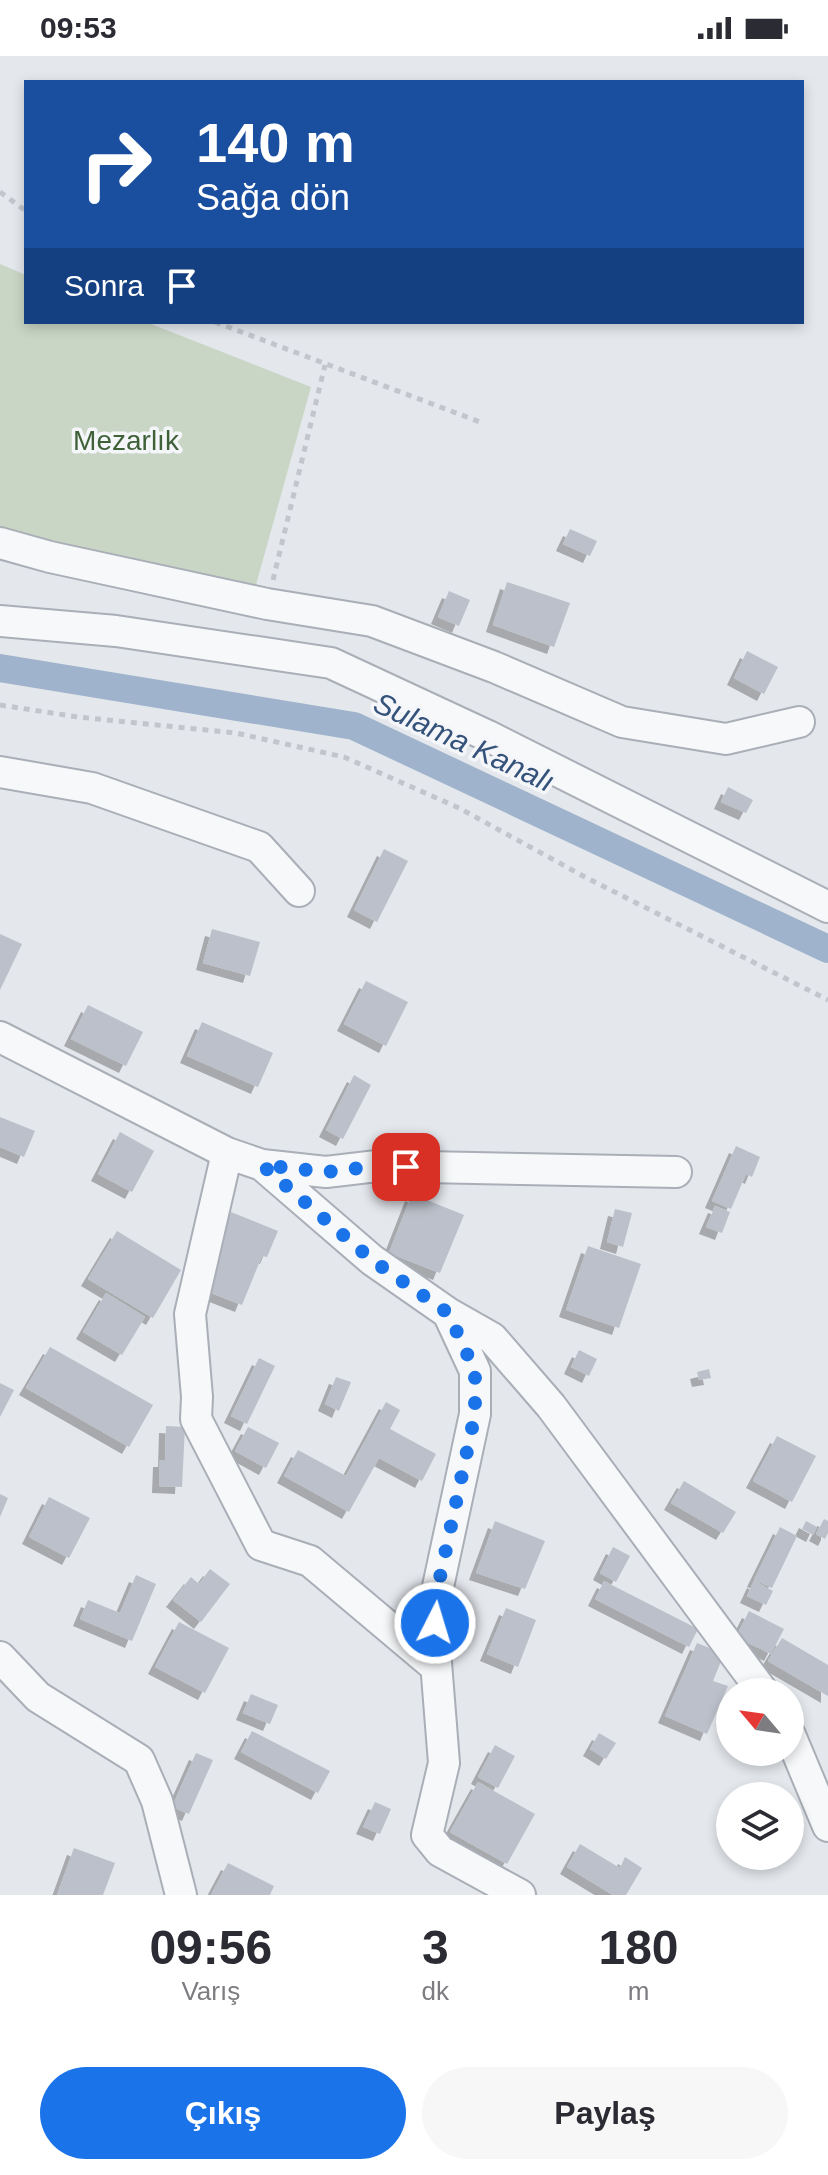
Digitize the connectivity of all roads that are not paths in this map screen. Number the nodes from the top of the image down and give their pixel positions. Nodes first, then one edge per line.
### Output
1 (0, 543) edge
2 (0, 621) edge
3 (799, 722) dead end
4 (0, 772) edge
5 (299, 891) dead end
6 (828, 907) edge
7 (0, 1037) edge
8 (227, 1153) junction
9 (262, 1165) junction
10 (676, 1172) dead end
11 (448, 1313) junction
12 (0, 1657) edge
13 (436, 1667) junction
14 (753, 1678) edge
15 (803, 1766) edge
16 (828, 1826) edge
17 (181, 1895) edge
18 (520, 1895) edge

1 - 3 street
2 - 6 street
4 - 5 street
7 - 8 street
8 - 9 street
8 - 13 street
9 - 10 street
9 - 11 street
11 - 13 street
11 - 14 street
12 - 17 street
13 - 18 street
15 - 16 street

